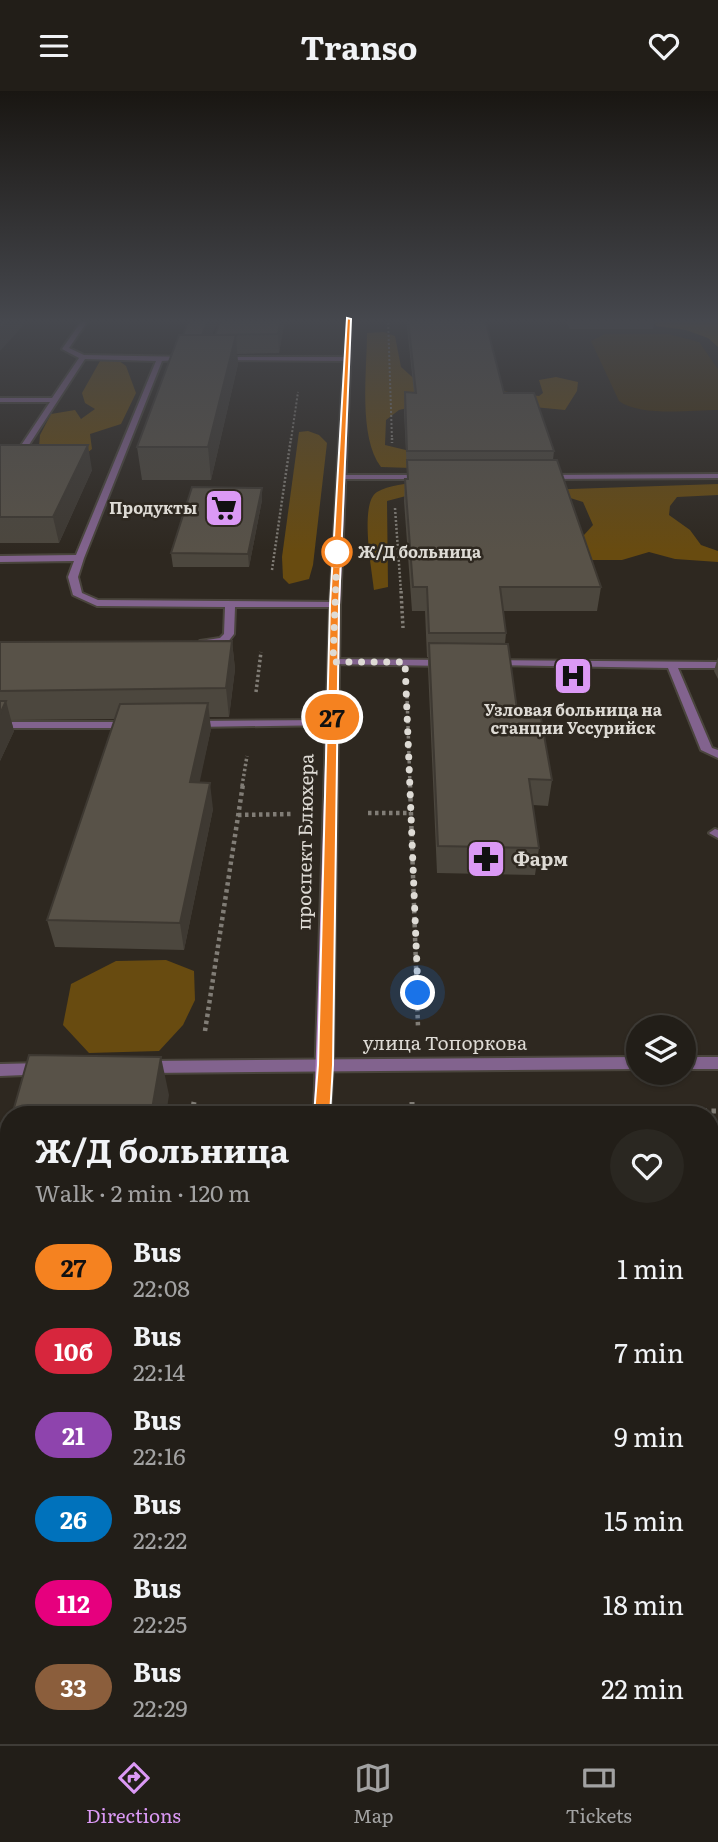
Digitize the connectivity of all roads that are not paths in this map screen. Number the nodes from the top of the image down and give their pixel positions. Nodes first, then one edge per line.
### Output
1 (56, 396) edge
2 (145, 396) edge
3 (345, 396) edge
4 (0, 400) edge
5 (53, 400) junction
6 (0, 454) edge
7 (718, 476) edge
8 (341, 477) junction
9 (433, 477) edge
10 (542, 477) edge
11 (79, 558) junction
12 (0, 559) edge
13 (230, 605) junction
14 (335, 605) junction
15 (187, 643) edge
16 (333, 662) junction
17 (455, 663) edge
18 (482, 663) edge
19 (672, 665) junction
20 (718, 665) edge
21 (332, 723) junction
22 (182, 724) edge
23 (0, 725) edge
24 (140, 725) edge
25 (718, 754) edge
26 (626, 1063) edge
27 (696, 1063) edge
28 (718, 1063) edge
29 (325, 1065) junction
30 (133, 1067) edge
31 (66, 1069) edge
32 (0, 1070) edge
33 (323, 1106) edge

1 - 5 street
2 - 11 street
3 - 8 main road, проспект Блюхера
4 - 5 street
5 - 6 street
7 - 10 street
8 - 9 street
8 - 14 main road, проспект Блюхера
11 - 12 street
11 - 13 street
13 - 14 street
13 - 15 street
14 - 16 main road, проспект Блюхера
16 - 17 street
16 - 21 main road, проспект Блюхера
18 - 19 street
19 - 20 street
19 - 25 street
21 - 22 street
21 - 29 main road, проспект Блюхера
23 - 24 street
26 - 29 street, улица Топоркова
27 - 28 street
29 - 30 street, улица Топоркова
29 - 33 main road, проспект Блюхера
31 - 32 street

